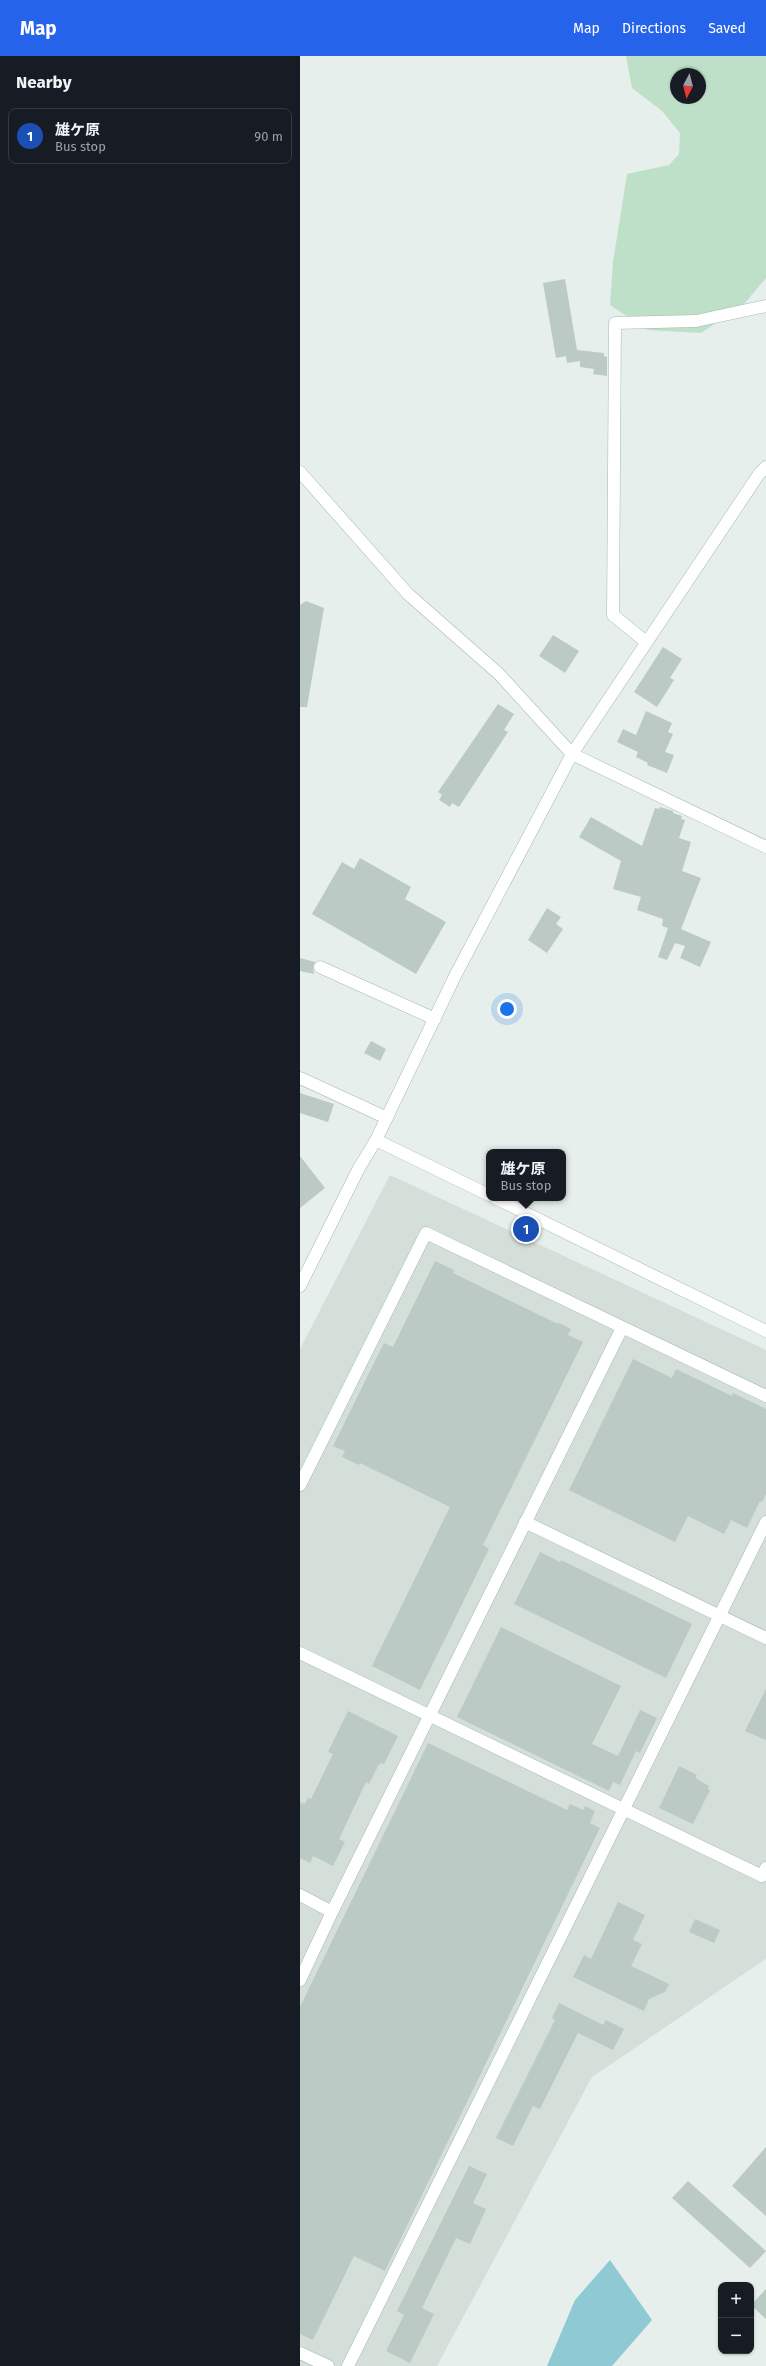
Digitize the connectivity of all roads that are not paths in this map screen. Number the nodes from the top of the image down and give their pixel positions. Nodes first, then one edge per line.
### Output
1 (766, 306) edge
2 (766, 467) edge
3 (300, 472) edge
4 (646, 642) junction
5 (572, 754) junction
6 (766, 847) edge
7 (320, 967) dead end
8 (434, 1019) junction
9 (300, 1078) edge
10 (387, 1118) junction
11 (376, 1140) junction
12 (486, 1194) edge
13 (501, 1201) edge
14 (300, 1286) edge
15 (622, 1328) junction
16 (766, 1331) edge
17 (766, 1396) edge
18 (300, 1485) edge
19 (525, 1522) junction
20 (766, 1522) edge
21 (720, 1615) junction
22 (766, 1638) edge
23 (300, 1653) edge
24 (429, 1716) junction
25 (624, 1809) junction
26 (766, 1868) edge
27 (300, 1895) edge
28 (332, 1912) junction
29 (300, 1980) edge
30 (300, 2353) edge
31 (328, 2366) edge
32 (348, 2366) edge

1 - 4 street
2 - 4 street
3 - 5 street
4 - 5 street
5 - 6 street
5 - 8 street
7 - 8 street
8 - 10 street
9 - 10 street
10 - 11 street
11 - 12 street
11 - 14 street
13 - 16 street
15 - 17 street
15 - 18 street
15 - 19 street
19 - 21 street
19 - 24 street
20 - 21 street
21 - 22 street
21 - 25 street
23 - 24 street
24 - 25 street
24 - 28 street
25 - 26 street
25 - 32 street
27 - 28 street
28 - 29 street
30 - 31 street

